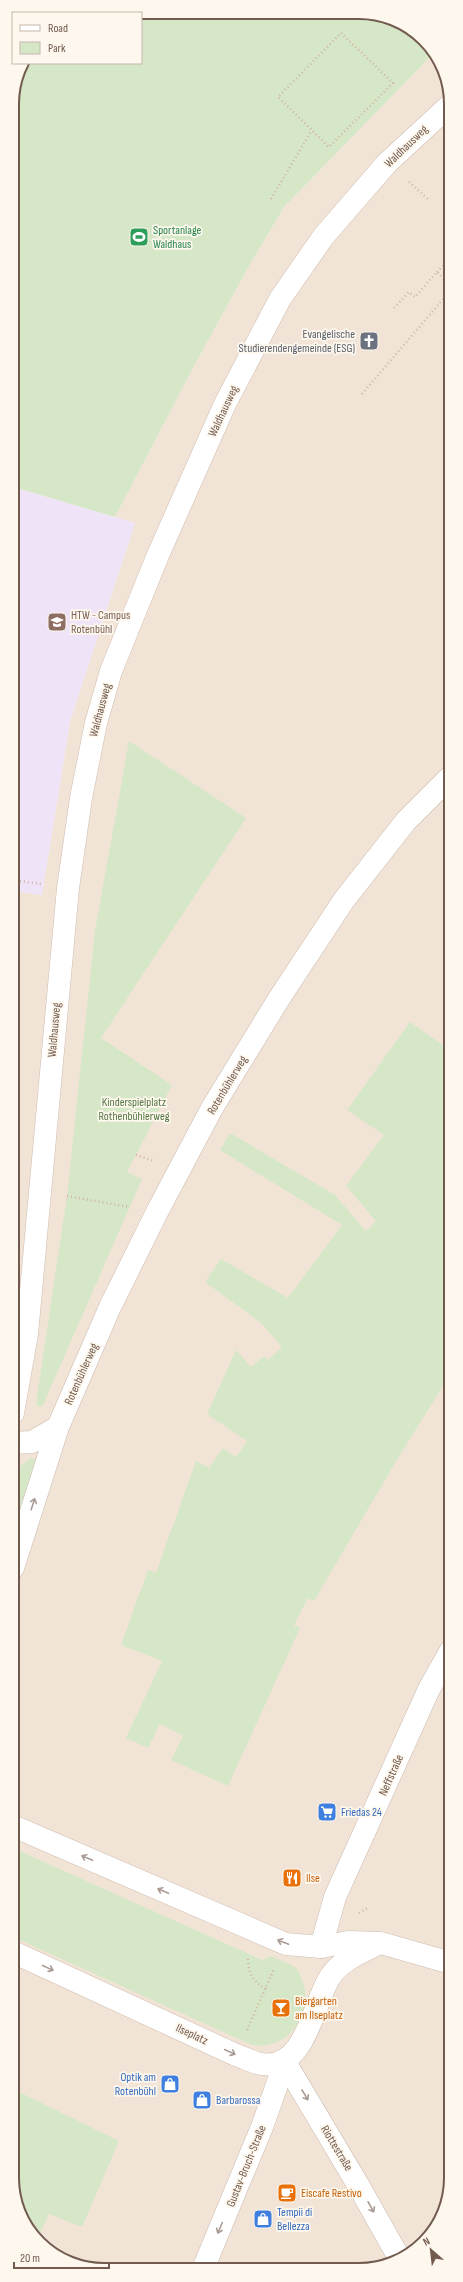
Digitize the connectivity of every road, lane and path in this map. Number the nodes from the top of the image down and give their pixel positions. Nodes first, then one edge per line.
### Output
1 (444, 111) edge
2 (312, 130) junction
3 (409, 182) dead end
4 (272, 199) dead end
5 (429, 200) dead end
6 (444, 265) edge
7 (438, 272) junction
8 (444, 278) edge
9 (444, 298) edge
10 (394, 308) dead end
11 (362, 394) dead end
12 (444, 783) edge
13 (136, 1154) dead end
14 (154, 1161) dead end
15 (67, 1196) dead end
16 (157, 1212) junction
17 (19, 1376) edge
18 (58, 1427) junction
19 (19, 1443) edge
20 (19, 1549) edge
21 (444, 1663) edge
22 (19, 1829) edge
23 (381, 1943) junction
24 (321, 1948) junction
25 (19, 1955) edge
26 (248, 1958) dead end
27 (444, 1961) edge
28 (275, 1967) dead end
29 (331, 1976) junction
30 (266, 1989) junction
31 (245, 2034) dead end
32 (285, 2062) junction
33 (397, 2254) edge
34 (205, 2263) edge

1 - 17 main road, Waldhausweg
2 - 2 path
2 - 4 path
3 - 5 path
6 - 7 path
7 - 8 path
7 - 10 path
9 - 11 path
12 - 16 main road, Rotenbühlerweg
13 - 14 path
15 - 16 path
16 - 18 main road, Rotenbühlerweg
18 - 19 main road
20 -> 18 main road, Rotenbühlerweg
21 - 24 main road, Neffstraße
24 -> 22 main road
23 - 24 main road
23 - 27 main road
23 - 29 main road
24 - 29 main road
25 -> 32 main road, Ilseplatz
26 - 30 path
28 - 30 path
29 - 32 main road
30 - 31 path
32 -> 33 main road, Riottestraße
32 -> 34 main road, Gustav-Bruch-Straße

